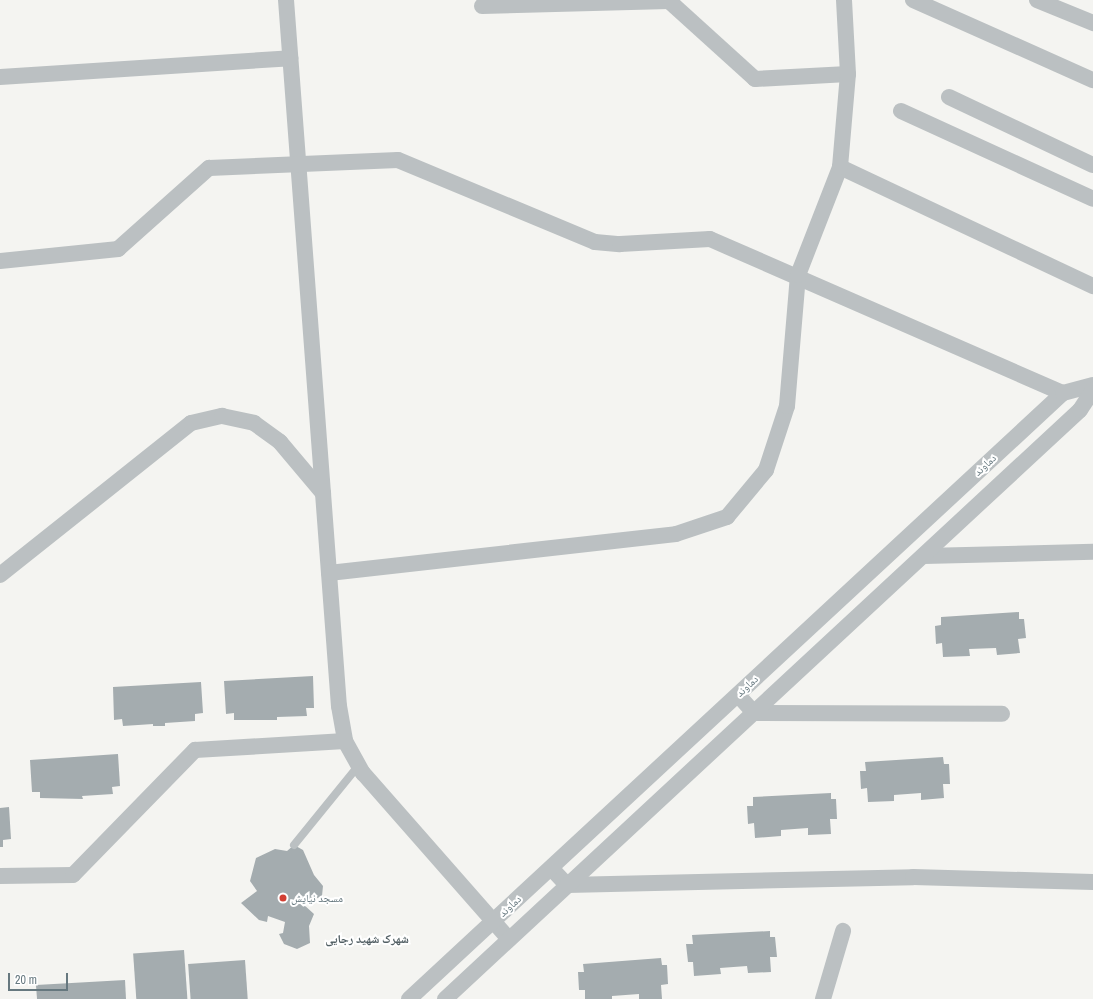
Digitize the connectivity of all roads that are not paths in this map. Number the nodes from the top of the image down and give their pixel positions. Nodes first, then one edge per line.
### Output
1 (286, 0) edge
2 (844, 0) edge
3 (913, 0) edge
4 (1037, 0) edge
5 (482, 6) dead end
6 (1093, 23) edge
7 (290, 58) junction
8 (848, 74) junction
9 (0, 77) edge
10 (1093, 80) edge
11 (949, 97) dead end
12 (900, 111) dead end
13 (298, 164) junction
14 (1093, 165) edge
15 (840, 167) junction
16 (1093, 199) edge
17 (0, 261) edge
18 (798, 275) junction
19 (1093, 286) edge
20 (1093, 385) edge
21 (1093, 390) edge
22 (1064, 393) junction
23 (323, 493) junction
24 (1093, 552) edge
25 (924, 556) junction
26 (329, 573) junction
27 (0, 575) edge
28 (738, 695) junction
29 (754, 713) junction
30 (1002, 714) dead end
31 (345, 741) junction
32 (358, 765) junction
33 (294, 845) dead end
34 (551, 868) junction
35 (0, 876) edge
36 (1093, 882) edge
37 (567, 885) junction
38 (493, 921) junction
39 (843, 930) dead end
40 (509, 939) junction
41 (409, 999) edge
42 (445, 999) edge
43 (823, 999) edge

1 - 7 street
2 - 8 street
3 - 10 street
4 - 6 street
5 - 8 street
7 - 9 street
7 - 13 street
8 - 15 street
11 - 14 street
12 - 16 street
13 - 17 street
13 - 18 street
13 - 23 street
15 - 18 street
15 - 19 street
18 - 22 street
18 - 26 street
20 - 22 street, دماوند
21 - 25 street
22 - 28 street, دماوند
23 - 26 street
23 - 27 street
24 - 25 street
25 - 29 street
26 - 31 street
28 - 29 street
28 - 34 street, دماوند
29 - 30 street
29 - 37 street
31 - 32 street
31 - 35 street
32 - 33 lane
32 - 38 street
34 - 37 street
34 - 38 street, دماوند
36 - 37 street
37 - 40 street
38 - 40 street
38 - 41 street, دماوند
39 - 43 street
40 - 42 street

